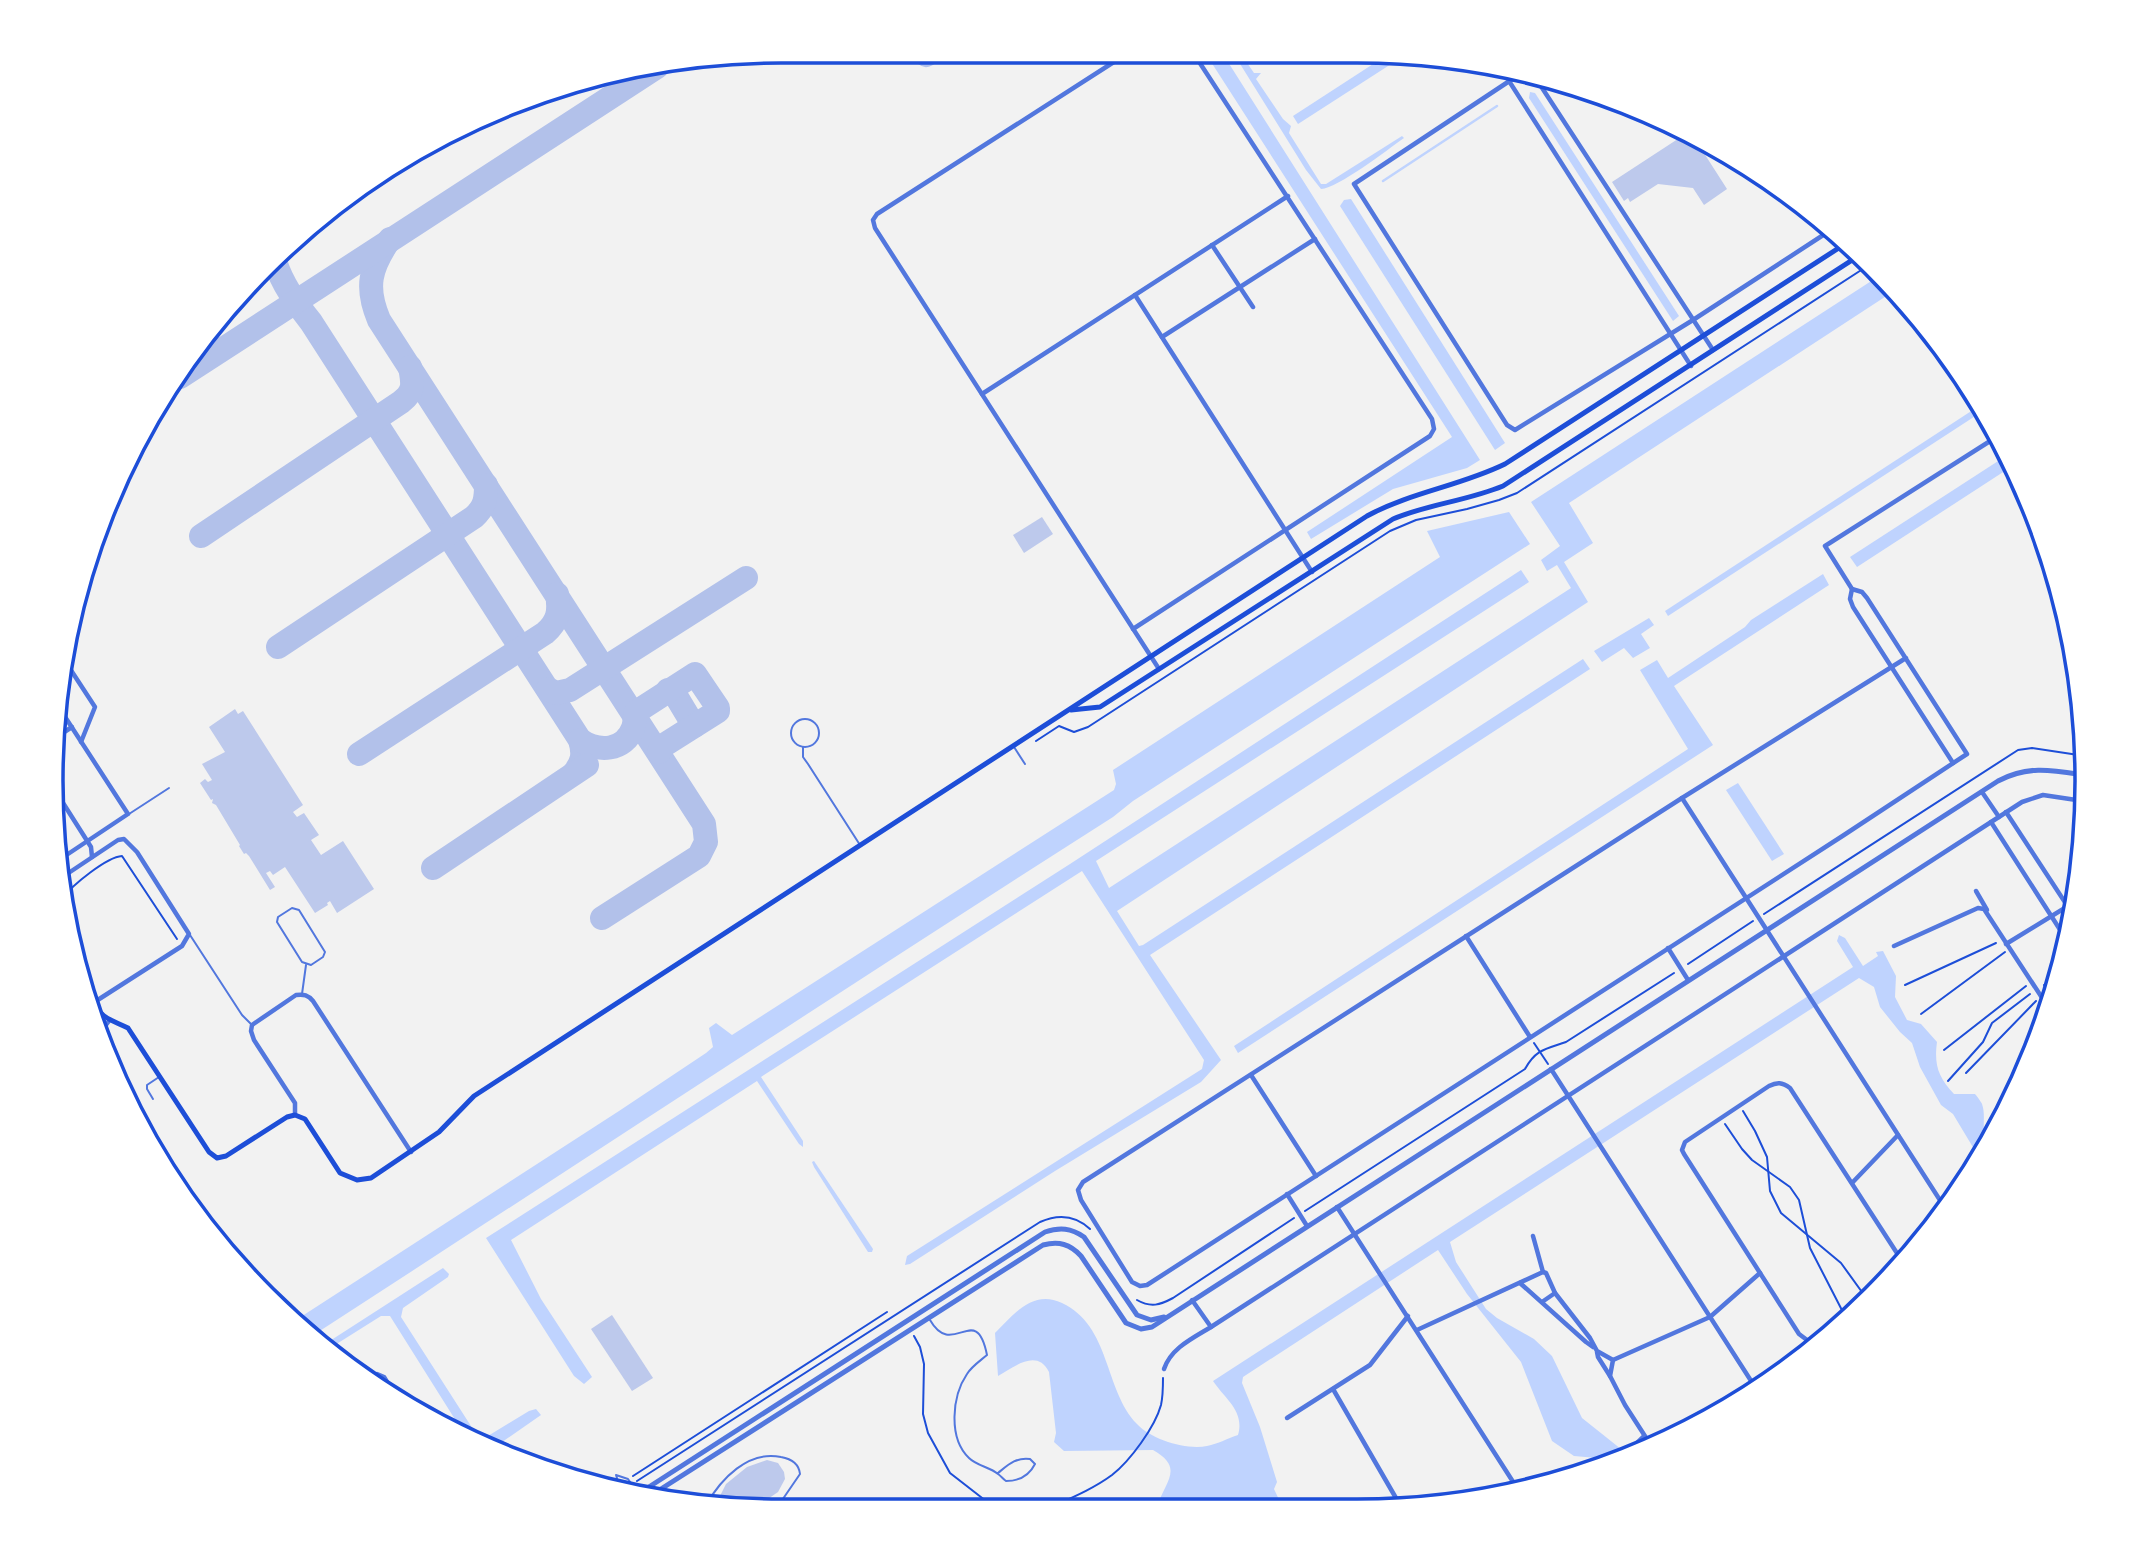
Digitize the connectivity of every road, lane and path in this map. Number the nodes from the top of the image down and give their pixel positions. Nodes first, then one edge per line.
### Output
1 (1112, 63) edge
2 (1200, 63) edge
3 (1509, 81) joint
4 (1540, 86) edge
5 (1288, 196) junction
6 (1823, 235) edge
7 (1315, 239) junction
8 (1212, 245) junction
9 (1838, 248) edge
10 (1851, 261) edge
11 (1240, 288) junction
12 (1135, 295) junction
13 (1253, 307) dead end
14 (1693, 320) junction
15 (1671, 334) junction
16 (1704, 335) junction
17 (1163, 337) junction
18 (1681, 350) junction
19 (1714, 351) junction
20 (1691, 366) junction
21 (982, 394) junction
22 (1989, 441) edge
23 (1285, 530) junction
24 (1304, 559) junction
25 (1312, 572) junction
26 (1852, 589) junction
27 (1133, 629) junction
28 (1151, 657) junction
29 (1906, 658) junction
30 (1893, 666) junction
31 (1159, 669) junction
32 (72, 671) edge
33 (1068, 710) junction
34 (66, 718) edge
35 (72, 727) junction
36 (65, 731) edge
37 (81, 742) junction
38 (1014, 746) junction
39 (803, 747) junction
40 (1953, 763) junction
41 (1025, 764) dead end
42 (2075, 774) edge
43 (169, 788) dead end
44 (1982, 792) junction
45 (1682, 798) junction
46 (2074, 799) edge
47 (64, 804) edge
48 (2006, 813) junction
49 (128, 814) junction
50 (1999, 817) junction
51 (1991, 822) junction
52 (88, 842) junction
53 (860, 846) junction
54 (67, 855) edge
55 (92, 857) junction
56 (69, 873) edge
57 (71, 889) edge
58 (1976, 891) dead end
59 (1746, 898) junction
60 (2065, 901) edge
61 (2063, 909) edge
62 (1987, 911) junction
63 (2052, 916) junction
64 (2059, 928) edge
65 (1766, 930) junction
66 (189, 934) junction
67 (1466, 936) junction
68 (2006, 944) junction
69 (182, 946) junction
70 (1894, 946) dead end
71 (1668, 948) junction
72 (1783, 956) junction
73 (306, 964) junction
74 (1688, 980) junction
75 (2033, 981) junction
76 (1905, 985) dead end
77 (2044, 988) edge
78 (2040, 992) junction
79 (302, 994) junction
80 (2042, 996) edge
81 (97, 998) edge
82 (1921, 1014) dead end
83 (103, 1017) edge
84 (109, 1021) junction
85 (106, 1025) edge
86 (252, 1025) junction
87 (1530, 1037) junction
88 (1944, 1050) dead end
89 (1551, 1068) junction
90 (1966, 1073) dead end
91 (1251, 1075) junction
92 (160, 1077) junction
93 (1948, 1081) dead end
94 (1568, 1096) junction
95 (153, 1099) dead end
96 (1739, 1105) junction
97 (295, 1115) junction
98 (1720, 1118) junction
99 (1898, 1135) junction
100 (411, 1152) junction
101 (1769, 1170) junction
102 (1317, 1176) junction
103 (1852, 1183) junction
104 (1287, 1194) junction
105 (1940, 1200) edge
106 (1337, 1206) junction
107 (1307, 1226) junction
108 (1354, 1234) junction
109 (1805, 1234) junction
110 (1533, 1236) dead end
111 (1897, 1254) edge
112 (1543, 1272) junction
113 (1760, 1273) junction
114 (1520, 1283) junction
115 (1862, 1292) edge
116 (1555, 1293) junction
117 (1192, 1300) junction
118 (1542, 1302) junction
119 (1842, 1310) edge
120 (1177, 1311) junction
121 (887, 1312) dead end
122 (899, 1313) dead end
123 (1570, 1315) junction
124 (1408, 1316) junction
125 (928, 1317) junction
126 (1710, 1317) junction
127 (1564, 1320) junction
128 (1211, 1327) junction
129 (909, 1329) junction
130 (1417, 1330) junction
131 (1807, 1340) edge
132 (1596, 1349) junction
133 (1613, 1360) junction
134 (1164, 1370) joint
135 (1610, 1376) junction
136 (1751, 1381) edge
137 (1333, 1389) junction
138 (1287, 1418) dead end
139 (1644, 1436) joint
140 (1640, 1440) edge
141 (998, 1473) junction
142 (628, 1479) junction
143 (618, 1480) edge
144 (1513, 1482) edge
145 (631, 1483) edge
146 (633, 1483) edge
147 (650, 1486) edge
148 (662, 1489) edge
149 (712, 1495) edge
150 (1396, 1497) edge
151 (783, 1499) edge
152 (983, 1499) edge
153 (1070, 1499) edge

1 - 21 street
2 - 5 street
3 - 15 street
3 - 15 street
4 - 14 street
5 - 7 street
5 - 8 street
6 - 14 street
7 - 11 street
7 - 23 street
8 - 11 street
8 - 12 street
9 - 16 main road
10 - 19 main road
11 - 13 street
11 - 17 street
12 - 17 street
12 - 21 street
14 - 15 street
14 - 16 street
15 - 18 street
16 - 18 main road
16 - 19 street
17 - 23 street
18 - 20 street
18 - 24 main road
19 - 20 main road
20 - 25 main road
21 - 27 street
22 - 26 street
23 - 24 street
23 - 27 street
24 - 25 street
24 - 28 main road
25 - 31 main road
26 - 29 street
26 - 30 street
27 - 28 street
28 - 31 street
28 - 33 main road
29 - 30 street
29 - 40 street
30 - 40 street
30 - 45 street
31 - 33 main road
32 - 37 street
33 - 38 main road
34 - 35 street
35 - 36 street
35 - 37 street
37 - 49 street
38 - 41 lane
38 - 53 main road
39 - 39 lane
39 - 53 lane
40 - 59 street
42 - 44 street
43 - 49 lane
44 - 50 street
44 - 65 street
45 - 59 street
45 - 67 street
46 - 48 street
47 - 52 street
48 - 50 street
48 - 60 street
49 - 52 street
50 - 51 street
51 - 63 street
51 - 72 street
52 - 54 street
52 - 55 street
53 - 100 main road
55 - 56 street
55 - 66 street
57 - 69 path
58 - 62 street
59 - 65 street
59 - 71 street
61 - 63 street
62 - 68 street
62 - 70 street
63 - 64 street
63 - 68 street
65 - 72 street
65 - 74 street
66 - 69 street
66 - 86 lane
67 - 87 street
67 - 91 street
68 - 75 street
68 - 76 path
68 - 82 path
69 - 81 street
71 - 74 street
71 - 87 street
72 - 94 street
72 - 99 street
73 - 73 lane
73 - 79 lane
74 - 89 street
75 - 78 street
75 - 88 path
77 - 78 path
78 - 80 street
78 - 90 path
78 - 93 path
79 - 86 street
79 - 100 street
83 - 84 main road
84 - 85 street
84 - 92 main road
86 - 97 street
87 - 89 path
87 - 102 street
89 - 94 street
89 - 106 street
91 - 102 street
91 - 104 street
92 - 95 lane
92 - 97 main road
94 - 108 street
94 - 126 street
96 - 98 street
96 - 101 path
96 - 103 street
97 - 100 main road
98 - 101 path
98 - 113 street
99 - 103 street
99 - 105 street
101 - 109 path
101 - 109 path
102 - 104 street
103 - 111 street
104 - 107 street
106 - 107 street
106 - 108 street
107 - 117 street
108 - 124 street
108 - 128 street
109 - 115 path
109 - 119 path
110 - 112 street
112 - 114 street
112 - 116 street
113 - 126 street
113 - 131 street
114 - 118 street
114 - 130 street
116 - 118 street
116 - 123 street
117 - 120 street
117 - 128 street
118 - 127 street
120 - 125 street
120 - 147 street
121 - 142 path
122 - 146 path
123 - 127 street
123 - 132 street
124 - 130 street
124 - 137 street
125 - 129 street
125 - 141 lane
126 - 133 street
126 - 136 street
127 - 132 street
128 - 134 street
129 - 148 street
129 - 152 path
130 - 144 street
132 - 133 street
132 - 135 street
133 - 135 street
134 - 153 path
135 - 139 street
137 - 138 street
137 - 150 street
139 - 140 street
141 - 141 lane
142 - 143 lane
142 - 145 lane
149 - 151 lane

